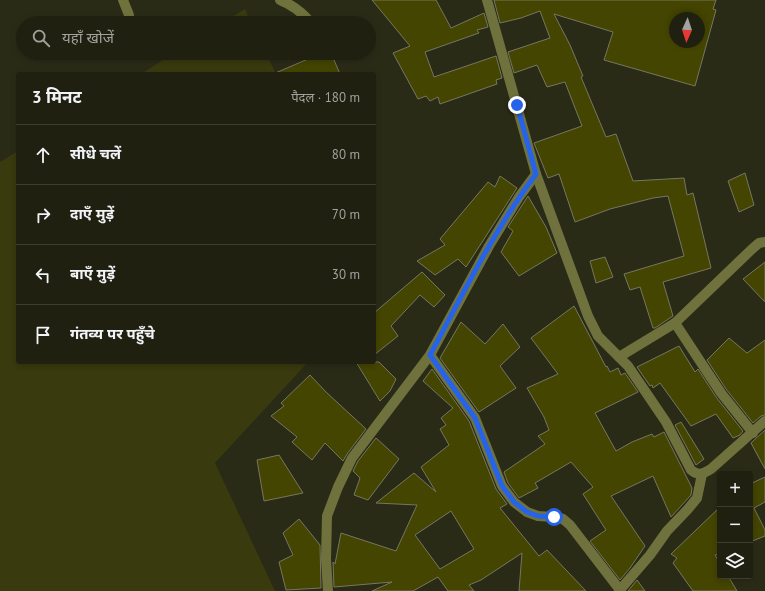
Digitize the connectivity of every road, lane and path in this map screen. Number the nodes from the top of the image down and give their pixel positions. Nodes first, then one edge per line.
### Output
1 (123, 0) edge
2 (280, 0) edge
3 (487, 0) edge
4 (129, 15) dead end
5 (305, 16) edge
6 (536, 174) junction
7 (765, 242) edge
8 (675, 323) junction
9 (430, 355) junction
10 (619, 357) junction
11 (765, 421) edge
12 (753, 432) junction
13 (702, 474) junction
14 (328, 591) edge
15 (620, 591) edge

1 - 4 street
2 - 5 street
3 - 6 street
6 - 9 street
6 - 10 street
7 - 8 street
8 - 10 street
8 - 12 street
9 - 14 street
9 - 15 street
10 - 13 street
11 - 12 street
12 - 13 street
13 - 15 street

